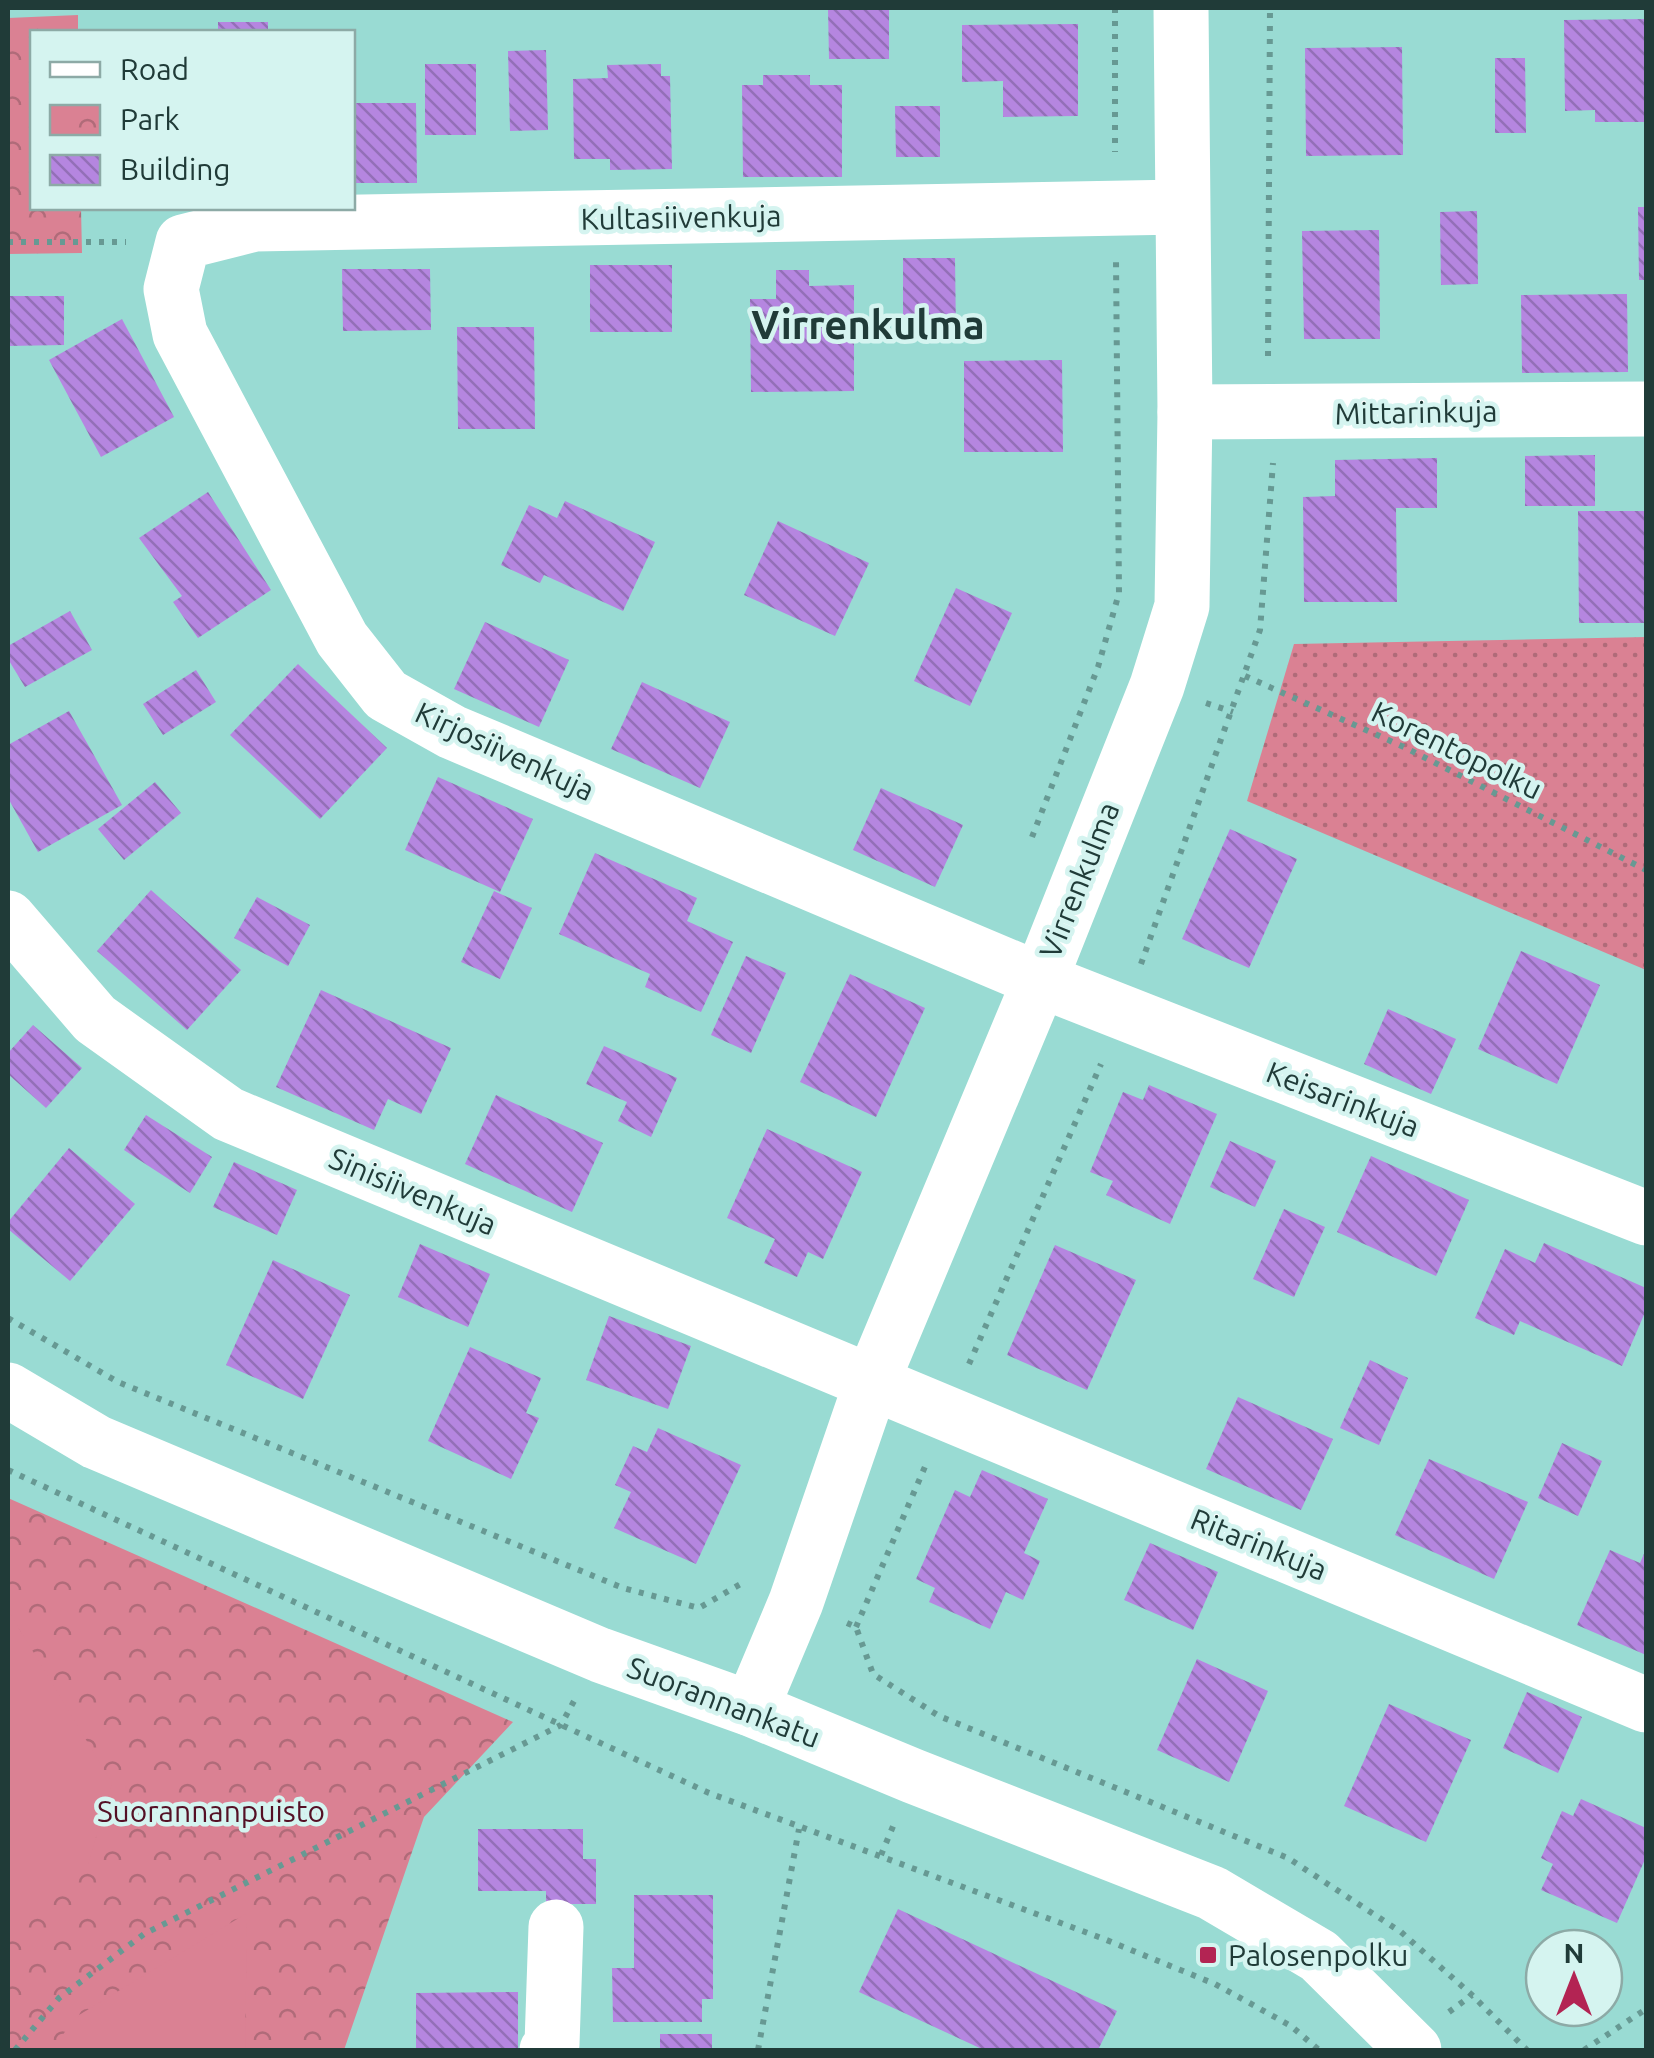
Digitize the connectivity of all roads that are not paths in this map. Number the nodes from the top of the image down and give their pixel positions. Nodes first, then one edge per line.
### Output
1 (1181, 8) edge
2 (1181, 207) junction
3 (183, 242) joint
4 (1646, 409) edge
5 (1185, 412) junction
6 (8, 918) edge
7 (1040, 980) junction
8 (1646, 1218) edge
9 (871, 1384) junction
10 (8, 1390) edge
11 (1646, 1705) edge
12 (751, 1709) junction
13 (556, 1927) dead end
14 (547, 2050) edge
15 (1414, 2050) edge

1 - 2 street, Virrenkulma
2 - 3 street, Kultasiivenkuja
2 - 5 street, Virrenkulma
3 - 7 street, Kirjosiivenkuja
4 - 5 street, Mittarinkuja
5 - 7 street, Virrenkulma
6 - 9 street, Sinisiivenkuja
7 - 8 street, Keisarinkuja
7 - 9 street, Virrenkulma
9 - 11 street, Ritarinkuja
9 - 12 street, Virrenkulma
10 - 12 street, Suorannankatu
12 - 15 street, Suorannankatu
13 - 14 street

